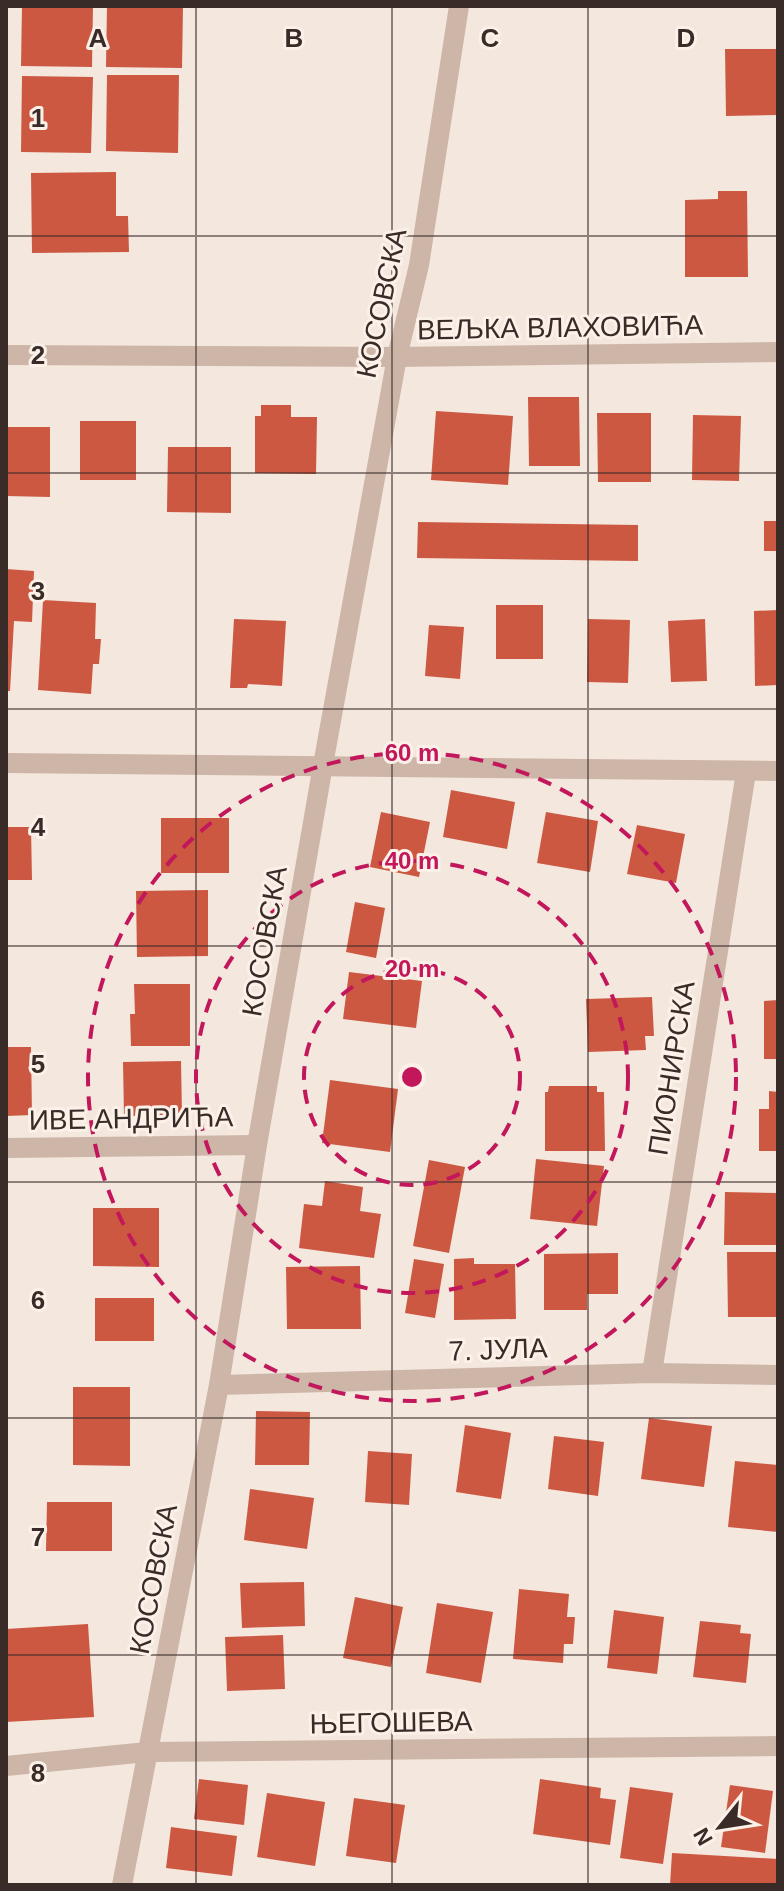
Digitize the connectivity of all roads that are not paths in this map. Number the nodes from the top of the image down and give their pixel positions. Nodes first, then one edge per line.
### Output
1 (459, 6) edge
2 (778, 352) edge
3 (6, 355) edge
4 (397, 357) junction
5 (6, 763) edge
6 (323, 765) junction
7 (778, 771) edge
8 (746, 772) junction
9 (257, 1145) junction
10 (6, 1148) edge
11 (652, 1373) junction
12 (778, 1375) edge
13 (219, 1385) junction
14 (778, 1746) edge
15 (147, 1752) junction
16 (6, 1766) edge
17 (122, 1885) edge

1 - 4 street, КОСОВСКА
2 - 4 street, ВЕЉКА ВЛАХОВИЋА
3 - 4 street, ВЕЉКА ВЛАХОВИЋА
4 - 6 street, КОСОВСКА
5 - 6 street
6 - 8 street
6 - 9 street, КОСОВСКА
7 - 8 street
8 - 11 street, ПИОНИРСКА
9 - 10 street, ИВЕ АНДРИЋА
9 - 13 street, КОСОВСКА
11 - 12 street, 7. ЈУЛА
11 - 13 street, 7. ЈУЛА
13 - 15 street, КОСОВСКА
14 - 15 street, ЊЕГОШЕВА
15 - 16 street, ЊЕГОШЕВА
15 - 17 street, КОСОВСКА

